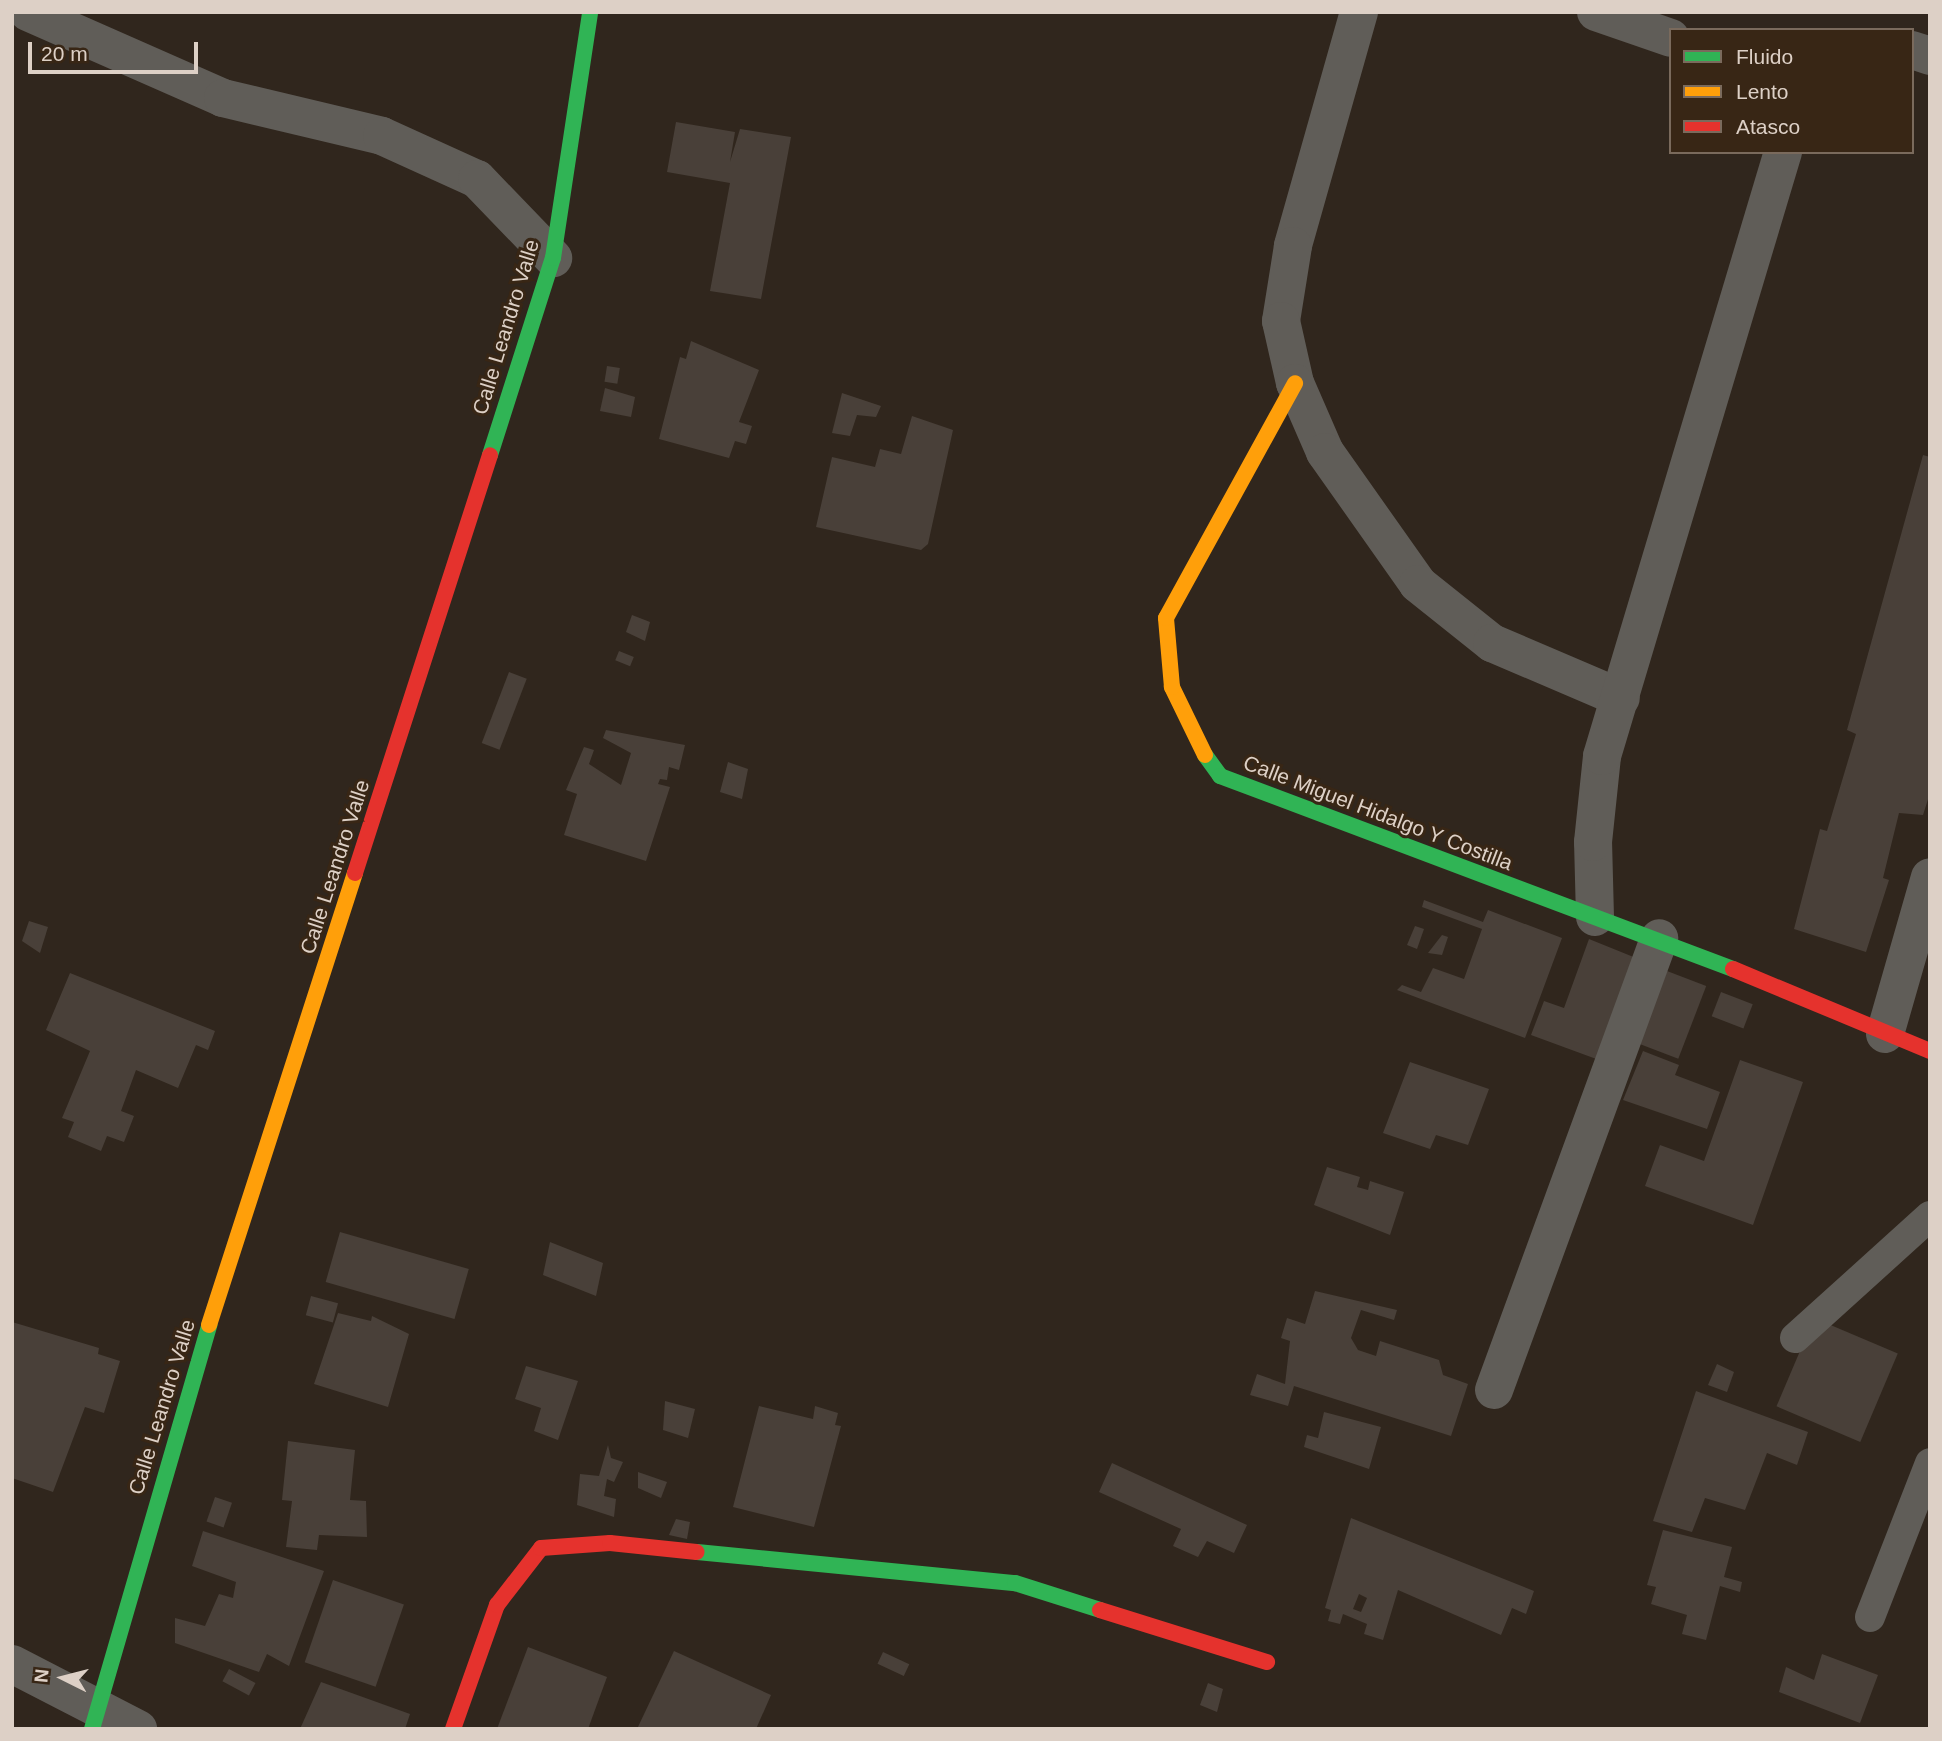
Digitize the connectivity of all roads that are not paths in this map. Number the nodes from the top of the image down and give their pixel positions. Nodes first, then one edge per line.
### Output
1 (28, 12) edge
2 (590, 12) edge
3 (1359, 12) edge
4 (1596, 12) edge
5 (1669, 37) edge
6 (1782, 154) edge
7 (552, 258) junction
8 (1295, 383) junction
9 (1621, 698) junction
10 (1930, 877) edge
11 (1595, 917) junction
12 (1659, 938) junction
13 (1885, 1034) junction
14 (1930, 1051) edge
15 (1930, 1216) edge
16 (1795, 1338) dead end
17 (1494, 1390) dead end
18 (1930, 1463) edge
19 (1870, 1617) dead end
20 (1267, 1662) dead end
21 (12, 1664) edge
22 (96, 1717) edge
23 (138, 1729) edge
24 (453, 1729) edge

1 - 7 street
2 - 7 street, Calle Leandro Valle
3 - 8 street
4 - 5 street
6 - 9 street
7 - 22 street, Calle Leandro Valle
8 - 9 street
8 - 11 street, Calle Miguel Hidalgo Y Costilla
9 - 11 street
10 - 13 street
11 - 12 street, Calle Miguel Hidalgo Y Costilla
12 - 13 street, Calle Miguel Hidalgo Y Costilla
12 - 17 street
13 - 14 street, Calle Miguel Hidalgo Y Costilla
15 - 16 lane
18 - 19 lane
20 - 24 street
21 - 22 street
22 - 23 street

